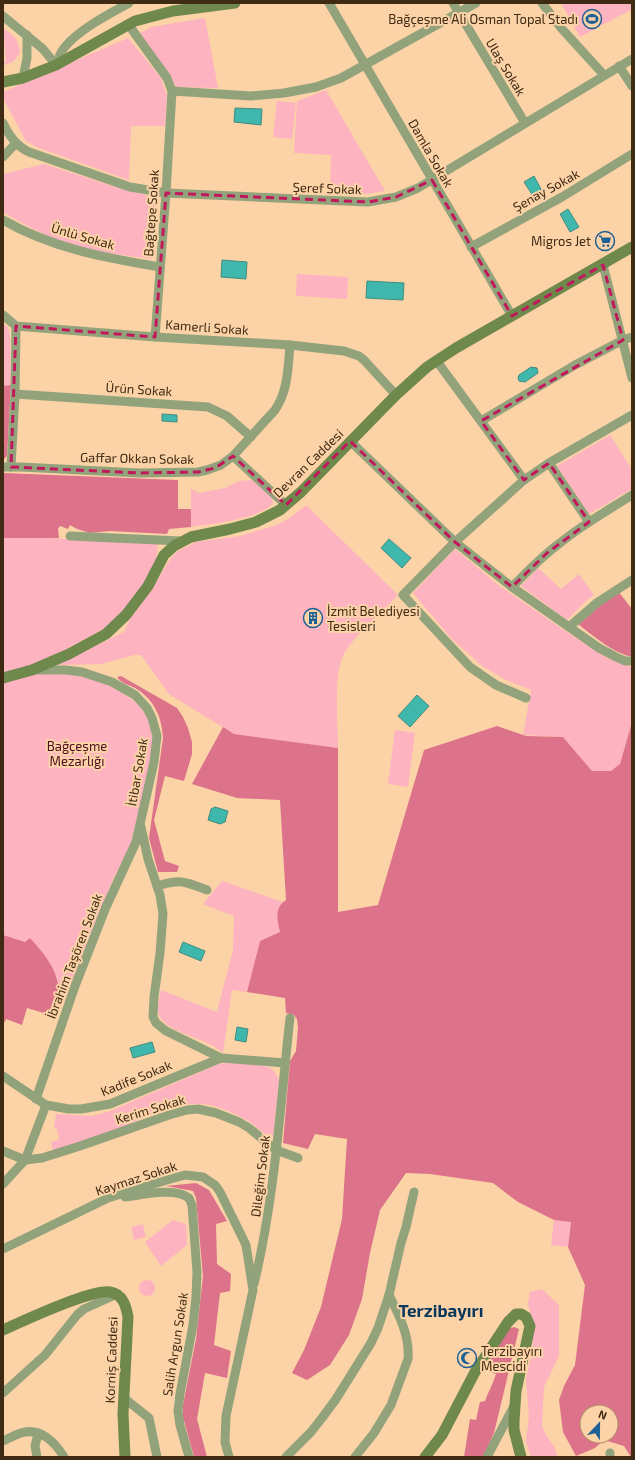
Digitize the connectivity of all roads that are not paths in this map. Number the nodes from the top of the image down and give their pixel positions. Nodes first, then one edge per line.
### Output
1 (129, 3) edge
2 (235, 3) edge
3 (329, 3) edge
4 (453, 3) edge
5 (476, 3) edge
6 (542, 3) edge
7 (459, 12) junction
8 (3, 16) edge
9 (128, 24) junction
10 (27, 35) junction
11 (632, 59) edge
12 (56, 65) junction
13 (365, 65) junction
14 (619, 66) junction
15 (604, 75) junction
16 (23, 78) junction
17 (3, 82) edge
18 (632, 86) edge
19 (172, 91) junction
20 (3, 123) edge
21 (525, 123) junction
22 (16, 143) junction
23 (632, 154) edge
24 (3, 157) edge
25 (432, 180) junction
26 (166, 193) junction
27 (3, 220) edge
28 (470, 247) junction
29 (632, 247) edge
30 (603, 264) junction
31 (160, 266) junction
32 (3, 315) edge
33 (512, 316) junction
34 (16, 326) junction
35 (155, 337) junction
36 (628, 339) edge
37 (290, 345) junction
38 (436, 360) junction
39 (632, 378) edge
40 (15, 394) junction
41 (396, 395) junction
42 (632, 415) edge
43 (482, 421) junction
44 (251, 438) junction
45 (350, 441) junction
46 (233, 456) junction
47 (549, 463) junction
48 (7, 467) edge
49 (524, 480) junction
50 (632, 495) edge
51 (286, 505) junction
52 (589, 522) junction
53 (70, 536) dead end
54 (180, 541) junction
55 (455, 542) junction
56 (632, 580) edge
57 (512, 587) junction
58 (569, 627) junction
59 (632, 661) edge
60 (32, 670) junction
61 (3, 678) edge
62 (526, 698) dead end
63 (141, 824) junction
64 (157, 886) junction
65 (207, 890) dead end
66 (290, 1018) dead end
67 (221, 1058) junction
68 (285, 1063) junction
69 (3, 1076) edge
70 (36, 1099) junction
71 (46, 1105) junction
72 (276, 1150) junction
73 (3, 1151) edge
74 (298, 1158) dead end
75 (25, 1160) junction
76 (3, 1184) edge
77 (414, 1192) dead end
78 (108, 1198) junction
79 (3, 1248) edge
80 (253, 1290) junction
81 (117, 1294) junction
82 (389, 1295) junction
83 (3, 1330) edge
84 (3, 1393) edge
85 (124, 1398) junction
86 (514, 1406) junction
87 (38, 1434) junction
88 (3, 1441) edge
89 (37, 1457) edge
90 (64, 1457) edge
91 (125, 1457) edge
92 (157, 1457) edge
93 (189, 1457) edge
94 (230, 1457) edge
95 (286, 1457) edge
96 (355, 1457) edge
97 (425, 1457) edge
98 (487, 1457) edge
99 (522, 1457) edge

1 - 12 street
2 - 9 main road
3 - 13 street, Damla Sokak
4 - 7 street, Ulaş Sokak
5 - 7 street
6 - 15 street
7 - 13 street
7 - 21 street, Ulaş Sokak
8 - 10 street
9 - 12 main road
9 - 19 street, Bağtepe Sokak
10 - 12 street
10 - 16 street
11 - 14 street, Şeref Sokak
12 - 16 main road
13 - 19 street
13 - 25 street, Damla Sokak
14 - 15 street, Şeref Sokak
14 - 18 street
15 - 21 street, Şeref Sokak
16 - 17 main road
19 - 26 street, Bağtepe Sokak
20 - 22 street, Şeref Sokak
21 - 25 street, Şeref Sokak
22 - 24 street
22 - 26 street, Şeref Sokak
23 - 28 street, Şenay Sokak
25 - 26 street, Şeref Sokak
25 - 28 street, Damla Sokak
26 - 31 street, Bağtepe Sokak
27 - 31 street, Ünlü Sokak
28 - 33 street, Damla Sokak
29 - 30 main road, Devran Caddesi
30 - 33 main road, Devran Caddesi
30 - 36 street
31 - 35 street, Bağtepe Sokak
32 - 34 street
33 - 38 main road, Devran Caddesi
34 - 35 street, Kamerli Sokak
34 - 40 street
35 - 37 street, Kamerli Sokak
36 - 39 street
36 - 43 street
37 - 41 street, Kamerli Sokak
37 - 44 street, Gaffar Okkan Sokak
38 - 41 main road, Devran Caddesi
38 - 43 street
40 - 44 street, Ürün Sokak
40 - 48 street
41 - 45 main road, Devran Caddesi
42 - 47 street
43 - 49 street
44 - 46 street, Gaffar Okkan Sokak
45 - 51 main road, Devran Caddesi
45 - 55 street
46 - 48 street, Gaffar Okkan Sokak
46 - 51 street
47 - 49 street
47 - 52 street
49 - 55 street
50 - 52 street
51 - 54 main road, Devran Caddesi
52 - 57 street
53 - 54 street
54 - 60 main road, Devran Caddesi
55 - 57 street
55 - 62 street
56 - 58 street
57 - 58 street
58 - 59 street
60 - 61 main road, Devran Caddesi
60 - 63 street, İtibar Sokak
63 - 64 street
63 - 70 street, İbrahim Taşören Sokak
64 - 65 street
64 - 67 street
66 - 68 street, Dileğim Sokak
67 - 68 street, Kadife Sokak
67 - 71 street, Kadife Sokak
68 - 72 street, Dileğim Sokak
69 - 70 street, Kadife Sokak
70 - 71 street, Kadife Sokak
71 - 75 street
72 - 74 street, Kerim Sokak
72 - 75 street, Kerim Sokak
72 - 80 street, Dileğim Sokak
73 - 75 street
75 - 76 street
77 - 82 street
78 - 79 street, Kaymaz Sokak
78 - 80 street, Kaymaz Sokak
78 - 93 street, Salih Argun Sokak
80 - 94 street, Kaymaz Sokak
81 - 83 main road
81 - 84 street
81 - 85 main road, Korniş Caddesi
82 - 95 street
82 - 96 street
85 - 91 main road, Korniş Caddesi
85 - 92 street
86 - 97 main road
86 - 98 street
86 - 99 main road
87 - 88 street
87 - 89 street
87 - 90 street

